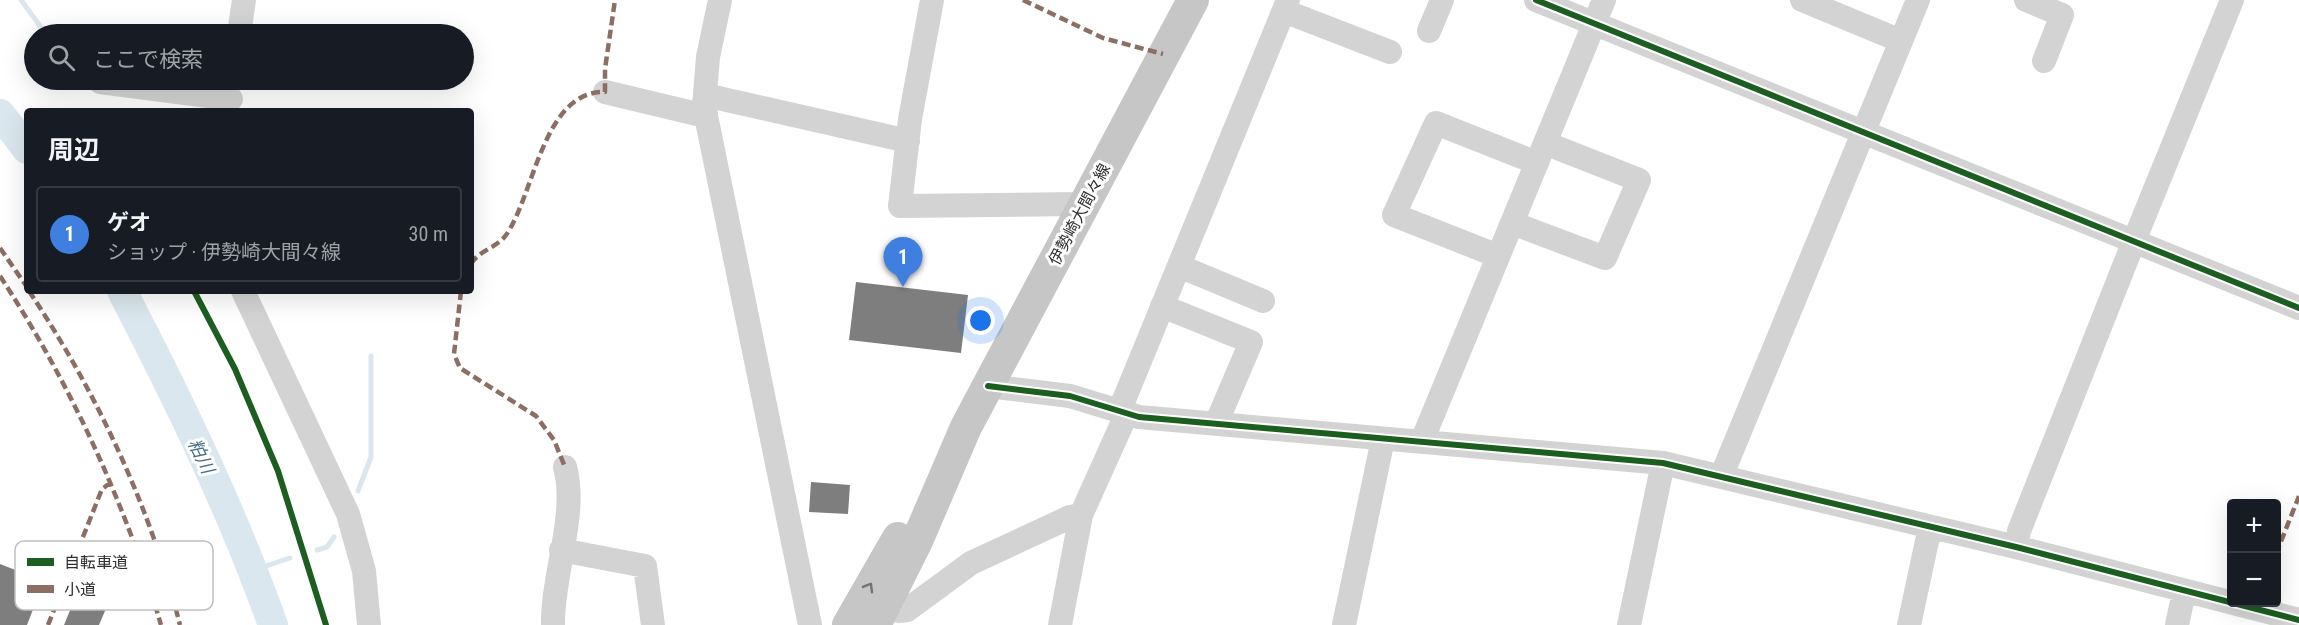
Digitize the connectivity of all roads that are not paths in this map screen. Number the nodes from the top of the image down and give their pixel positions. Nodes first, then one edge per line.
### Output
1 (244, 0) edge
2 (720, 0) edge
3 (932, 0) edge
4 (1192, 0) edge
5 (1442, 0) edge
6 (1536, 0) edge
7 (1604, 0) edge
8 (1802, 0) edge
9 (1918, 0) edge
10 (2026, 0) edge
11 (2232, 0) edge
12 (1286, 5) edge
13 (1595, 23) junction
14 (240, 24) edge
15 (1429, 31) dead end
16 (1901, 41) junction
17 (1390, 52) dead end
18 (2044, 61) dead end
19 (190, 90) edge
20 (605, 92) dead end
21 (231, 96) edge
22 (706, 105) junction
23 (1865, 131) junction
24 (908, 141) junction
25 (1541, 153) junction
26 (1084, 204) junction
27 (1512, 222) junction
28 (2133, 241) junction
29 (1498, 256) junction
30 (1179, 266) junction
31 (244, 294) edge
32 (1263, 301) dead end
33 (1162, 306) junction
34 (2299, 308) edge
35 (988, 386) junction
36 (1122, 414) junction
37 (1216, 424) junction
38 (966, 427) junction
39 (1383, 439) junction
40 (1422, 441) junction
41 (1663, 463) junction
42 (565, 467) dead end
43 (1721, 477) junction
44 (1081, 515) junction
45 (1930, 527) junction
46 (2016, 547) junction
47 (561, 550) junction
48 (2184, 592) junction
49 (881, 615) edge
50 (2299, 620) edge
51 (369, 625) edge
52 (553, 625) edge
53 (653, 625) edge
54 (810, 625) edge
55 (848, 625) edge
56 (1060, 625) edge
57 (1344, 625) edge
58 (1629, 625) edge
59 (1910, 625) edge
60 (2177, 625) edge

1 - 14 street
2 - 22 street
3 - 24 street
4 - 26 main road, 伊勢崎大間々線
5 - 15 street
6 - 13 street
7 - 13 street
8 - 16 street
9 - 16 street
10 - 18 street
11 - 28 street
12 - 17 street
12 - 30 street
13 - 23 street
13 - 25 street
16 - 23 street
19 - 21 street
20 - 22 street
22 - 24 street
22 - 54 street
23 - 28 street
23 - 43 street
24 - 26 street
25 - 27 street
25 - 27 street
25 - 29 street
26 - 35 main road, 伊勢崎大間々線
27 - 29 street
28 - 34 street
28 - 46 street
29 - 40 street
30 - 32 street
30 - 33 street
31 - 51 street
33 - 36 street
33 - 37 street
35 - 36 street
35 - 38 main road, 伊勢崎大間々線
36 - 37 street
36 - 44 street
37 - 39 street
38 - 49 main road, 伊勢崎大間々線
55 -> 38 main road, 伊勢崎大間々線
39 - 40 street
39 - 57 street
40 - 41 street
41 - 43 street
41 - 58 street
42 - 47 street
43 - 45 street
44 - 49 street
44 - 56 street
45 - 46 street
45 - 59 street
46 - 48 street
47 - 52 street
47 - 53 street
48 - 50 street
48 - 60 street

